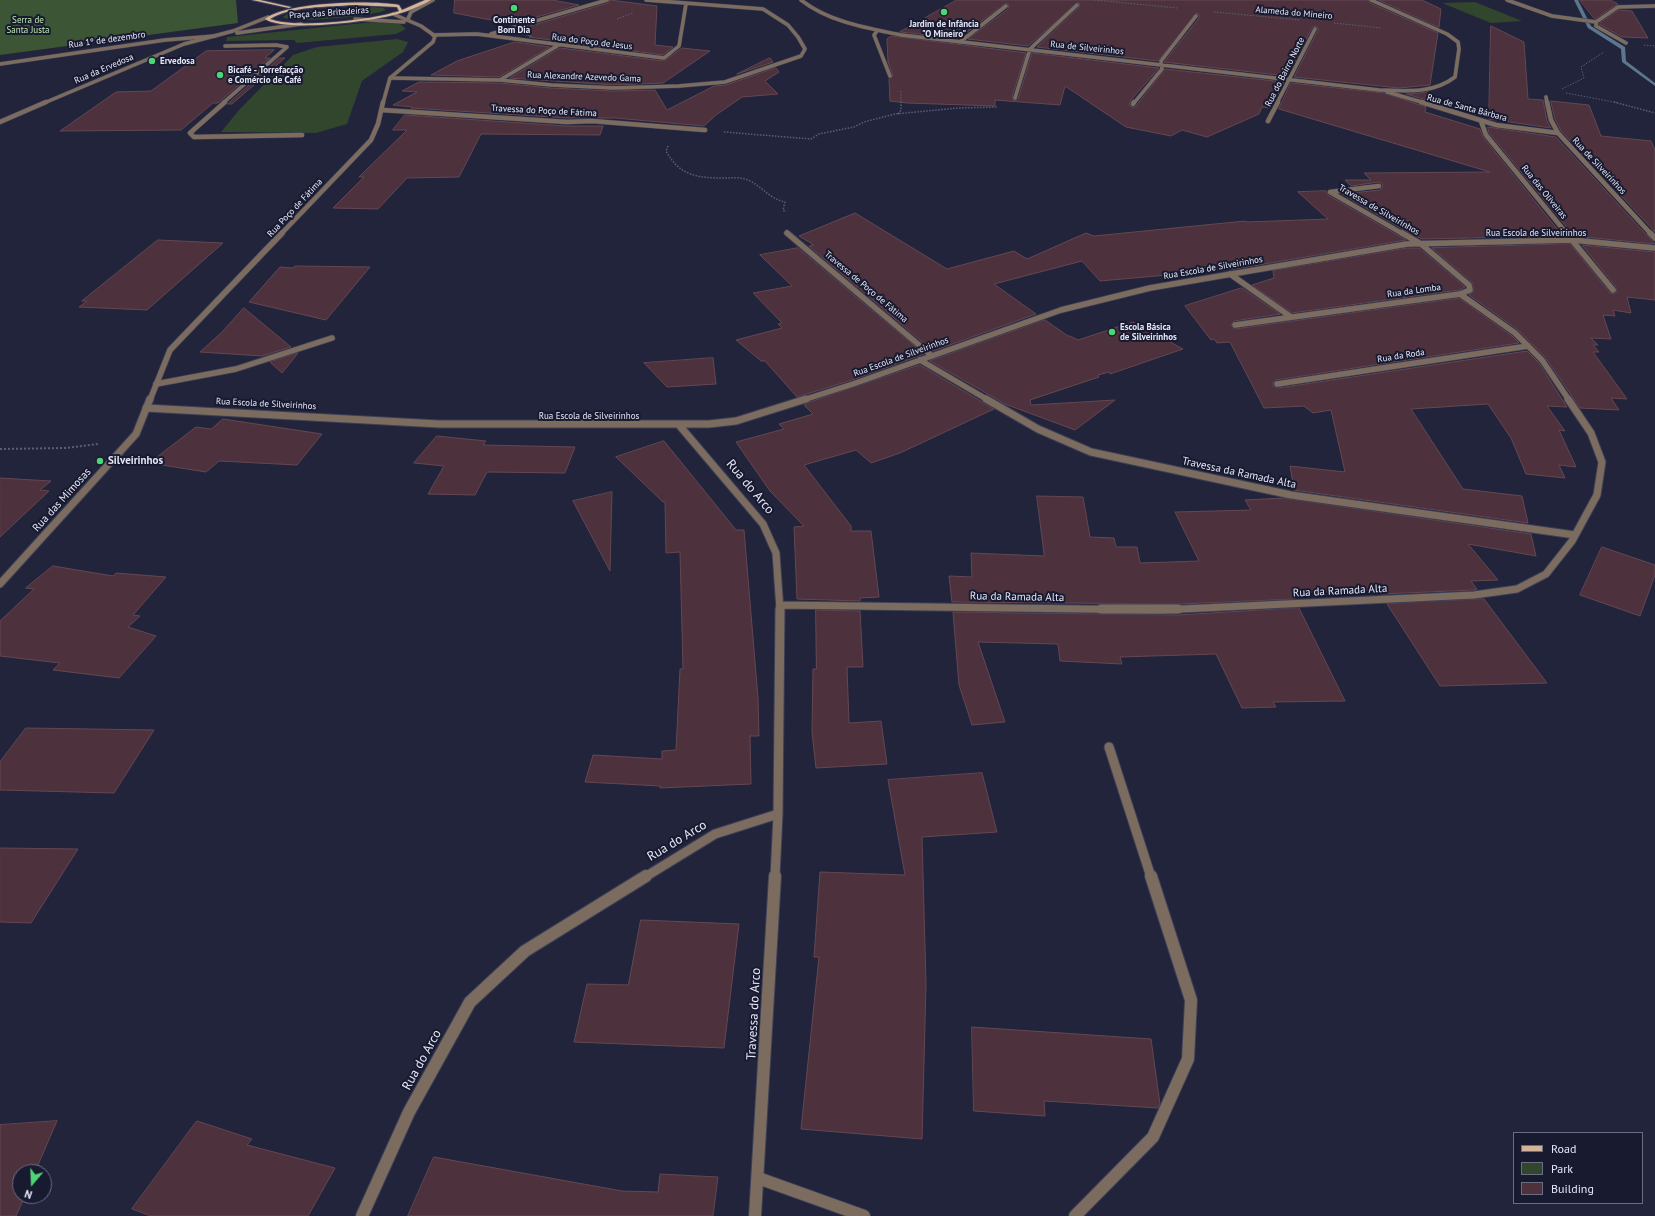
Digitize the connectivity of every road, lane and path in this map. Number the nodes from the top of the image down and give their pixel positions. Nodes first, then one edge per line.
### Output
1 (256, 0) edge
2 (398, 0) edge
3 (429, 0) edge
4 (433, 0) edge
5 (607, 0) edge
6 (646, 0) edge
7 (663, 0) edge
8 (801, 0) edge
9 (1092, 0) edge
10 (1371, 0) edge
11 (1507, 0) edge
12 (1623, 1) edge
13 (658, 2) junction
14 (377, 3) junction
15 (686, 4) junction
16 (1077, 5) dead end
17 (1006, 6) dead end
18 (1633, 6) junction
19 (1655, 6) edge
20 (305, 7) junction
21 (1179, 8) dead end
22 (400, 10) junction
23 (1211, 11) dead end
24 (275, 13) junction
25 (393, 14) junction
26 (1196, 16) dead end
27 (268, 17) junction
28 (355, 19) junction
29 (408, 19) junction
30 (1305, 20) dead end
31 (1596, 22) junction
32 (1329, 23) dead end
33 (301, 24) junction
34 (417, 24) junction
35 (1384, 28) dead end
36 (1315, 29) dead end
37 (877, 31) junction
38 (433, 34) junction
39 (488, 35) junction
40 (216, 36) junction
41 (960, 42) junction
42 (1626, 43) dead end
43 (224, 46) dead end
44 (557, 46) junction
45 (1602, 47) dead end
46 (1030, 49) junction
47 (0, 64) edge
48 (1161, 64) junction
49 (890, 76) dead end
50 (390, 78) junction
51 (1291, 79) junction
52 (500, 80) junction
53 (1379, 90) junction
54 (1415, 91) junction
55 (1556, 92) junction
56 (1546, 97) joint
57 (1016, 98) joint
58 (1419, 103) junction
59 (1133, 104) dead end
60 (382, 110) junction
61 (1655, 113) edge
62 (1268, 121) dead end
63 (1480, 121) junction
64 (0, 122) edge
65 (705, 130) joint
66 (1558, 132) junction
67 (302, 135) dead end
68 (668, 146) dead end
69 (1379, 186) dead end
70 (788, 233) joint
71 (1655, 238) edge
72 (1572, 240) junction
73 (1421, 244) junction
74 (1655, 248) edge
75 (1230, 274) junction
76 (1613, 290) dead end
77 (1460, 294) junction
78 (1292, 317) junction
79 (1236, 325) dead end
80 (332, 338) dead end
81 (1528, 346) junction
82 (932, 356) junction
83 (920, 360) junction
84 (156, 384) junction
85 (1277, 384) dead end
86 (146, 408) junction
87 (679, 425) junction
88 (131, 441) junction
89 (0, 449) edge
90 (1576, 535) junction
91 (0, 584) edge
92 (780, 605) junction
93 (1109, 748) dead end
94 (778, 814) junction
95 (758, 1178) junction
96 (362, 1216) edge
97 (755, 1216) edge
98 (864, 1216) edge
99 (1075, 1216) edge

1 - 20 main road
1 - 24 main road
2 - 14 main road
3 - 22 main road
4 - 29 street
5 - 39 street
6 - 13 street
7 - 13 street
8 - 37 street, Rua de Silveirinhos
9 - 21 path
10 - 54 street, Rua de Santa Bárbara
11 - 31 street
12 - 18 street
13 - 15 street
14 - 20 main road, Praça das Britadeiras
14 - 22 main road, Praça das Britadeiras
15 - 44 street, Rua do Poço de Jesus
15 - 52 street, Rua Alexandre Azevedo Gama
16 - 46 street
17 - 41 street
18 - 19 street
18 - 31 street
20 - 24 main road, Praça das Britadeiras
22 - 25 main road, Praça das Britadeiras
23 - 30 path, Alameda do Mineiro
24 - 27 main road, Praça das Britadeiras
25 - 28 main road, Praça das Britadeiras
25 - 29 street
26 - 48 street
27 - 33 main road, Praça das Britadeiras
27 - 40 street, Rua da Ervedosa
28 - 33 main road, Praça das Britadeiras
28 - 34 street
29 - 34 street
31 - 42 street
32 - 35 path, Alameda do Mineiro
33 - 40 street, Rua da Ervedosa
34 - 38 street
36 - 51 street, Rua do Bairro Norte
37 - 41 street, Rua de Silveirinhos
37 - 49 street
38 - 39 street, Rua do Poço de Jesus
38 - 50 street
39 - 44 street, Rua do Poço de Jesus
40 - 47 street, Rua 1º de dezembro
40 - 64 street, Rua da Ervedosa
41 - 46 street, Rua de Silveirinhos
43 - 67 street
44 - 52 street
45 - 55 path
46 - 48 street, Rua de Silveirinhos
46 - 57 street
48 - 51 street, Rua de Silveirinhos
48 - 59 street
50 - 52 street, Rua Alexandre Azevedo Gama
50 - 60 street, Rua Poço de Fátima
51 - 53 street, Rua de Silveirinhos
51 - 62 street, Rua do Bairro Norte
53 - 54 street, Rua de Santa Bárbara
53 - 58 street, Rua de Santa Bárbara
54 - 58 street, Rua de Santa Bárbara
55 - 56 path
55 - 61 path
56 - 66 street, Rua de Silveirinhos
57 - 65 path
58 - 63 street, Rua de Santa Bárbara
60 - 65 street, Travessa do Poço de Fátima
60 - 84 street, Rua Poço de Fátima
63 - 66 street, Rua de Santa Bárbara
63 - 72 street, Rua das Oliveiras
66 - 71 street, Rua de Silveirinhos
68 - 70 path
69 - 73 street, Travessa de Silveirinhos
70 - 82 street, Travessa de Poço de Fátima
72 - 73 street, Rua Escola de Silveirinhos
72 - 74 street, Rua Escola de Silveirinhos
72 - 76 street, Rua das Oliveiras
73 - 75 street, Rua Escola de Silveirinhos
73 - 77 street, Rua da Lomba
75 - 78 street
75 - 82 street, Rua Escola de Silveirinhos
77 - 78 street, Rua da Lomba
77 - 81 street, Rua da Ramada Alta
78 - 79 street, Rua da Lomba
80 - 84 street
81 - 85 street, Rua da Roda
81 - 90 street, Rua da Ramada Alta
82 - 83 street, Rua Escola de Silveirinhos
83 - 87 street, Rua Escola de Silveirinhos
83 - 90 street, Travessa da Ramada Alta
84 - 86 street, Rua Poço de Fátima
86 - 87 street, Rua Escola de Silveirinhos
86 - 88 street, Rua das Mimosas
87 - 92 street, Rua do Arco
88 - 89 path
88 - 91 street, Rua das Mimosas
90 - 92 street, Rua da Ramada Alta
92 - 94 street, Rua do Arco
93 - 99 street
94 - 95 street, Travessa do Arco
94 - 96 street, Rua do Arco
95 - 97 street, Travessa do Arco
95 - 98 street

